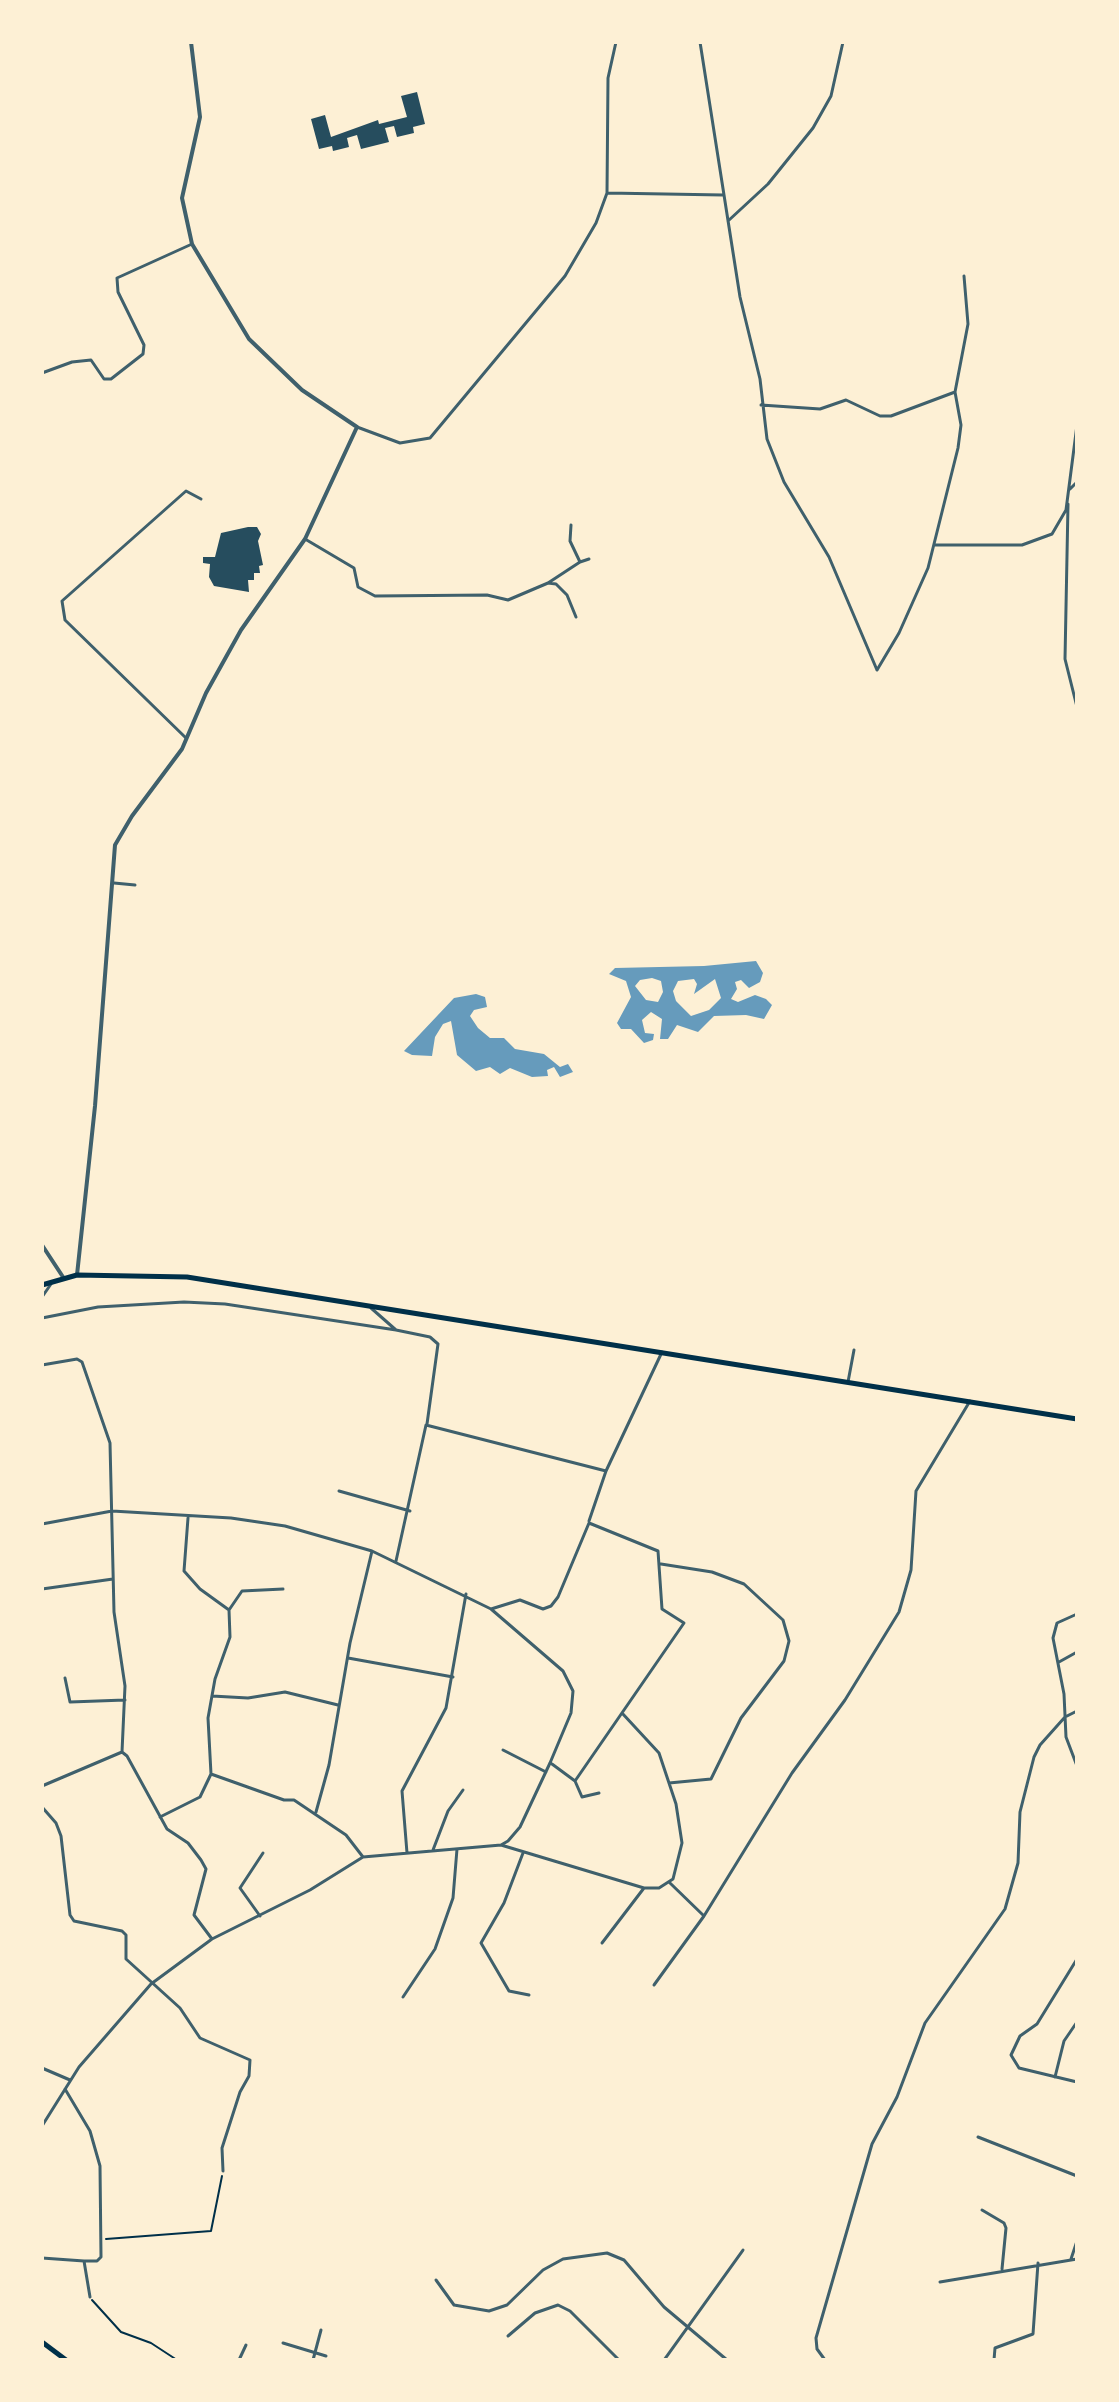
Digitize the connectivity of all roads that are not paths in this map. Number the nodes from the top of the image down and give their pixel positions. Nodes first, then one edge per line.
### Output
1 (191, 42) edge
2 (616, 42) edge
3 (700, 42) edge
4 (843, 42) edge
5 (607, 193) junction
6 (724, 195) junction
7 (728, 221) junction
8 (192, 244) junction
9 (964, 276) dead end
10 (42, 373) edge
11 (955, 392) junction
12 (761, 405) junction
13 (1077, 425) edge
14 (357, 427) junction
15 (1077, 482) edge
16 (1068, 491) junction
17 (201, 499) dead end
18 (571, 525) dead end
19 (305, 539) junction
20 (934, 545) junction
21 (589, 559) dead end
22 (580, 562) junction
23 (566, 571) junction
24 (548, 583) junction
25 (561, 587) junction
26 (576, 617) dead end
27 (1077, 707) edge
28 (186, 738) junction
29 (114, 883) junction
30 (135, 885) dead end
31 (42, 1245) edge
32 (77, 1275) junction
33 (63, 1277) junction
34 (53, 1280) junction
35 (42, 1285) edge
36 (42, 1297) edge
37 (371, 1308) junction
38 (42, 1318) edge
39 (396, 1330) junction
40 (854, 1350) dead end
41 (662, 1352) junction
42 (42, 1365) edge
43 (848, 1382) junction
44 (970, 1401) junction
45 (1077, 1419) edge
46 (426, 1425) junction
47 (606, 1471) junction
48 (339, 1491) dead end
49 (112, 1511) junction
50 (410, 1511) junction
51 (188, 1518) junction
52 (589, 1523) junction
53 (42, 1524) edge
54 (372, 1551) junction
55 (396, 1561) junction
56 (661, 1564) junction
57 (115, 1579) junction
58 (42, 1589) edge
59 (283, 1589) dead end
60 (466, 1594) junction
61 (491, 1609) junction
62 (229, 1610) junction
63 (1077, 1614) edge
64 (1077, 1652) edge
65 (348, 1658) junction
66 (1059, 1662) junction
67 (453, 1677) junction
68 (65, 1678) dead end
69 (212, 1696) junction
70 (125, 1700) junction
71 (339, 1705) junction
72 (1077, 1711) edge
73 (622, 1713) junction
74 (1065, 1717) junction
75 (503, 1750) dead end
76 (122, 1752) junction
77 (550, 1763) junction
78 (1077, 1766) edge
79 (546, 1772) junction
80 (211, 1774) junction
81 (575, 1781) junction
82 (669, 1783) junction
83 (42, 1786) edge
84 (463, 1790) dead end
85 (599, 1793) dead end
86 (42, 1807) edge
87 (316, 1812) junction
88 (160, 1817) junction
89 (501, 1845) junction
90 (457, 1849) junction
91 (433, 1850) junction
92 (524, 1852) junction
93 (263, 1853) dead end
94 (407, 1853) junction
95 (363, 1857) junction
96 (670, 1883) junction
97 (644, 1888) junction
98 (260, 1916) junction
99 (704, 1916) junction
100 (212, 1939) junction
101 (602, 1943) dead end
102 (1077, 1959) edge
103 (151, 1984) junction
104 (654, 1985) dead end
105 (529, 1995) dead end
106 (403, 1997) dead end
107 (1077, 2022) edge
108 (42, 2068) edge
109 (1055, 2077) junction
110 (70, 2080) junction
111 (1077, 2082) edge
112 (65, 2089) junction
113 (42, 2126) edge
114 (978, 2137) dead end
115 (223, 2171) road end
116 (1077, 2176) edge
117 (982, 2210) dead end
118 (1077, 2241) edge
119 (743, 2250) dead end
120 (42, 2258) edge
121 (1074, 2259) edge
122 (84, 2261) junction
123 (1038, 2263) junction
124 (1002, 2269) junction
125 (436, 2280) dead end
126 (940, 2282) dead end
127 (90, 2297) road end
128 (688, 2326) junction
129 (321, 2330) dead end
130 (508, 2336) dead end
131 (42, 2342) edge
132 (283, 2343) dead end
133 (246, 2345) dead end
134 (315, 2352) junction
135 (326, 2356) dead end
136 (66, 2360) edge
137 (239, 2360) edge
138 (313, 2360) edge
139 (619, 2360) edge
140 (664, 2360) edge
141 (727, 2360) edge
142 (825, 2360) edge
143 (994, 2360) edge

1 - 8 street
2 - 5 street
3 - 6 street
4 - 7 street
5 - 6 street
5 - 14 street
6 - 7 street
7 - 12 street
8 - 10 street
8 - 14 street
9 - 11 street
11 - 12 street
11 - 20 street
12 - 20 street
13 - 16 street
14 - 19 street
15 - 16 street
16 - 20 street
16 - 27 street
17 - 28 street
18 - 22 street
19 - 24 street
19 - 28 street
21 - 22 street
22 - 23 street
23 - 24 street
23 - 25 street
24 - 25 street
25 - 26 street
28 - 29 street
29 - 30 street
29 - 32 street
31 - 33 street
32 - 33 main road
32 - 37 main road
33 - 34 main road
34 - 35 main road
34 - 36 street
37 - 39 street
37 - 41 main road
38 - 39 street
39 - 46 street
40 - 43 street
41 - 43 main road
41 - 47 street
42 - 49 street
43 - 44 main road
44 - 45 main road
44 - 99 street
46 - 47 street
46 - 50 street
47 - 52 street
48 - 50 street
49 - 51 street
49 - 53 street
49 - 57 street
50 - 55 street
51 - 54 street
51 - 62 street
52 - 56 street
52 - 61 street
54 - 55 street
54 - 65 street
55 - 60 street
56 - 73 street
56 - 82 street
57 - 58 street
57 - 70 street
59 - 62 street
60 - 61 street
60 - 67 street
61 - 77 street
62 - 69 street
63 - 66 street
64 - 66 street
65 - 67 street
65 - 71 street
66 - 74 street
67 - 94 street
68 - 70 street
69 - 71 street
69 - 80 street
70 - 76 street
71 - 87 street
72 - 74 street
73 - 81 street
73 - 82 street
74 - 78 street
74 - 142 street
75 - 79 street
76 - 83 street
76 - 88 street
77 - 79 street
77 - 81 street
79 - 89 street
80 - 87 street
80 - 88 street
81 - 85 street
82 - 96 street
84 - 91 street
86 - 103 street
87 - 95 street
88 - 100 street
89 - 90 street
89 - 92 street
90 - 91 street
90 - 106 street
91 - 94 street
92 - 97 street
92 - 105 street
93 - 98 street
94 - 95 street
95 - 98 street
96 - 97 street
96 - 99 street
97 - 101 street
98 - 100 street
99 - 104 street
100 - 103 street
102 - 109 street
103 - 110 street
103 - 115 street
107 - 109 street
108 - 110 street
109 - 111 street
110 - 112 street
112 - 113 street
112 - 122 street
114 - 116 street
117 - 124 street
118 - 121 street
119 - 128 street
120 - 122 street
121 - 123 street
122 - 127 street
123 - 124 street
123 - 143 street
124 - 126 street
125 - 128 street
128 - 140 street
128 - 141 street
129 - 134 street
130 - 139 street
131 - 136 main road
132 - 134 street
133 - 137 street
134 - 135 street
134 - 138 street

